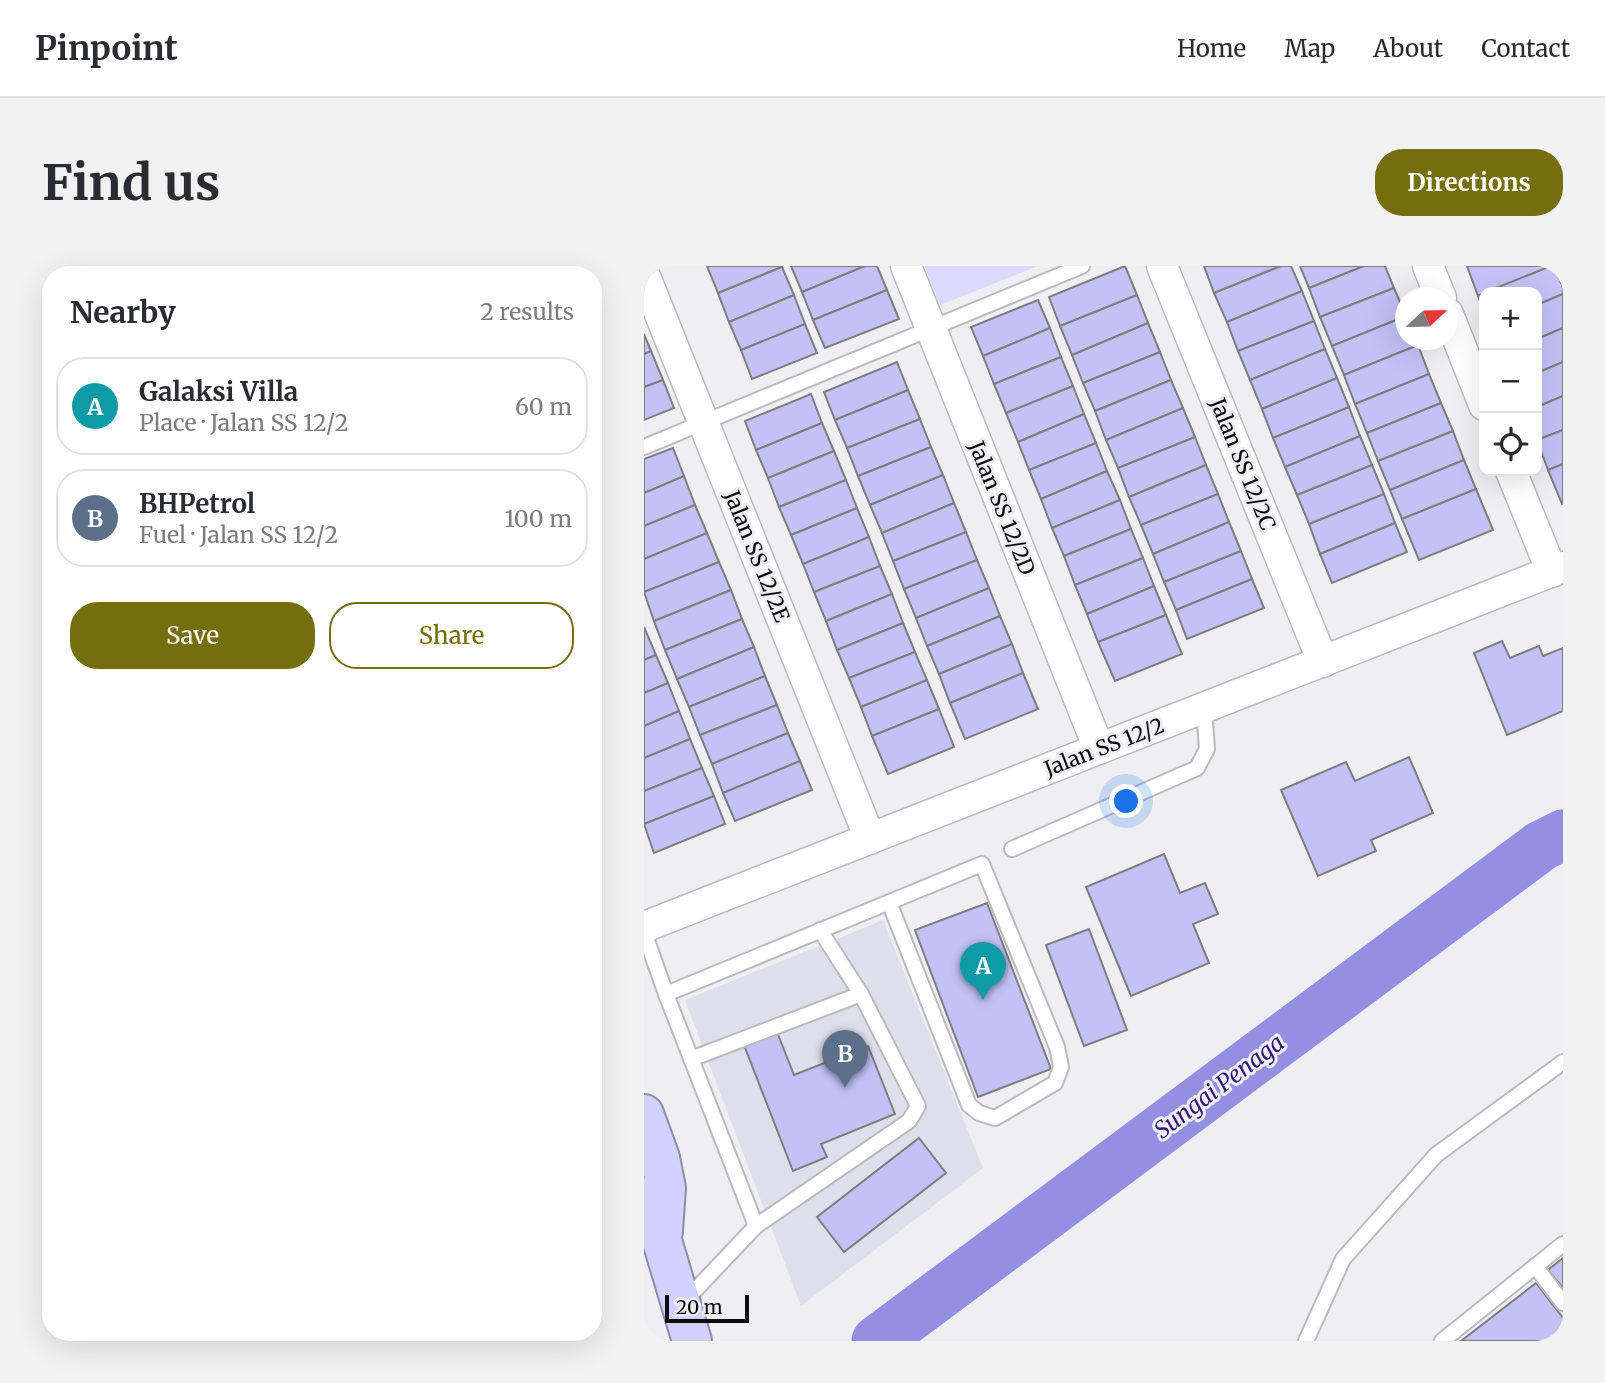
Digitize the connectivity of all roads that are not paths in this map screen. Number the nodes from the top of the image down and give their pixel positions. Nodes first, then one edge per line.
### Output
1 (906, 266) edge
2 (1082, 266) edge
3 (1163, 266) edge
4 (1428, 266) edge
5 (644, 274) edge
6 (1437, 287) edge
7 (931, 328) junction
8 (1458, 341) edge
9 (1479, 393) edge
10 (703, 422) junction
11 (644, 447) edge
12 (1513, 476) edge
13 (1557, 570) edge
14 (1323, 662) junction
15 (1204, 708) junction
16 (1098, 749) junction
17 (870, 839) junction
18 (1012, 849) dead end
19 (889, 902) junction
20 (644, 929) edge
21 (821, 930) junction
22 (666, 994) junction
23 (861, 994) junction
24 (691, 1059) junction
25 (1563, 1062) edge
26 (644, 1114) edge
27 (644, 1197) edge
28 (757, 1226) junction
29 (663, 1244) junction
30 (1563, 1244) edge
31 (1535, 1266) junction
32 (1563, 1304) edge
33 (681, 1305) junction
34 (692, 1341) edge
35 (1307, 1341) edge
36 (1441, 1341) edge

1 - 7 street, Jalan SS 12/2D
2 - 7 lane
3 - 14 street, Jalan SS 12/2C
4 - 6 street
5 - 10 street, Jalan SS 12/2E
7 - 10 lane
7 - 16 street, Jalan SS 12/2D
8 - 9 street
10 - 11 lane
10 - 17 street, Jalan SS 12/2E
12 - 13 street
13 - 14 street, Jalan SS 12/2
14 - 15 street, Jalan SS 12/2
15 - 16 street, Jalan SS 12/2
15 - 18 lane
16 - 17 street, Jalan SS 12/2
17 - 20 street, Jalan SS 12/2
19 - 19 lane
19 - 21 lane
20 - 22 lane
21 - 22 lane
21 - 23 lane
22 - 24 lane
23 - 24 lane
23 - 28 lane
24 - 28 lane
25 - 35 lane
26 - 29 highway
27 - 29 highway
28 - 33 lane
29 - 33 highway
30 - 31 lane
31 - 32 lane
31 - 36 lane
33 - 34 highway

